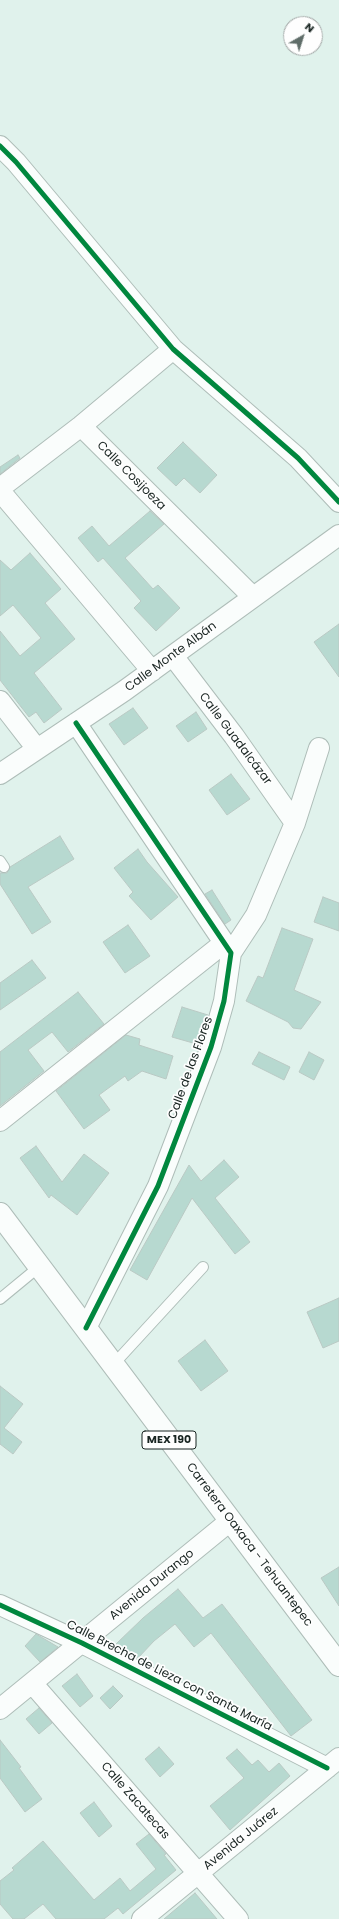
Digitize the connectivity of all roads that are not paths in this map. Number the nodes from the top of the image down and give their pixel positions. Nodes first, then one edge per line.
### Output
1 (0, 146) edge
2 (173, 349) junction
3 (80, 426) junction
4 (0, 488) edge
5 (0, 492) edge
6 (339, 502) edge
7 (339, 536) edge
8 (253, 597) junction
9 (173, 656) junction
10 (152, 671) junction
11 (0, 701) edge
12 (76, 723) junction
13 (319, 748) dead end
14 (37, 749) junction
15 (0, 774) edge
16 (295, 823) junction
17 (228, 948) junction
18 (0, 1121) edge
19 (0, 1214) edge
20 (40, 1266) junction
21 (203, 1267) dead end
22 (0, 1299) edge
23 (86, 1328) junction
24 (114, 1365) junction
25 (230, 1521) junction
26 (0, 1605) edge
27 (82, 1642) junction
28 (339, 1665) edge
29 (32, 1683) junction
30 (0, 1709) edge
31 (333, 1763) edge
32 (198, 1873) junction
33 (142, 1919) edge
34 (238, 1919) edge

1 - 2 street
2 - 3 street
2 - 6 street
3 - 4 street
3 - 8 street, Calle Cosijoeza
5 - 10 street
7 - 8 street, Calle Monte Albán
8 - 9 street, Calle Monte Albán
9 - 10 street, Calle Monte Albán
9 - 16 street, Calle Guadalcázar
10 - 12 street, Calle Monte Albán
11 - 14 street
12 - 14 street, Calle Monte Albán
12 - 17 street
13 - 16 street, Calle de las Flores
14 - 15 street, Calle Monte Albán
16 - 17 street, Calle de las Flores
17 - 18 street, Calle de las Flores
17 - 23 street, Calle de las Flores
19 - 20 main road, Carretera Oaxaca - Tehuantepec / MEX 190
20 - 22 lane
20 - 23 main road, Carretera Oaxaca - Tehuantepec / MEX 190
21 - 24 lane
23 - 24 main road, Carretera Oaxaca - Tehuantepec / MEX 190
24 - 25 main road, Carretera Oaxaca - Tehuantepec / MEX 190
25 - 27 street, Avenida Durango
25 - 28 main road, Carretera Oaxaca - Tehuantepec / MEX 190
26 - 27 street, Calle Brecha de Lieza con Santa María
27 - 29 street, Avenida Durango
27 - 31 street, Calle Brecha de Lieza con Santa María
29 - 30 street, Avenida Durango
29 - 32 street, Calle Zacatecas
31 - 32 street, Avenida Juárez
32 - 33 street, Avenida Juárez
32 - 34 street, Calle Zacatecas

